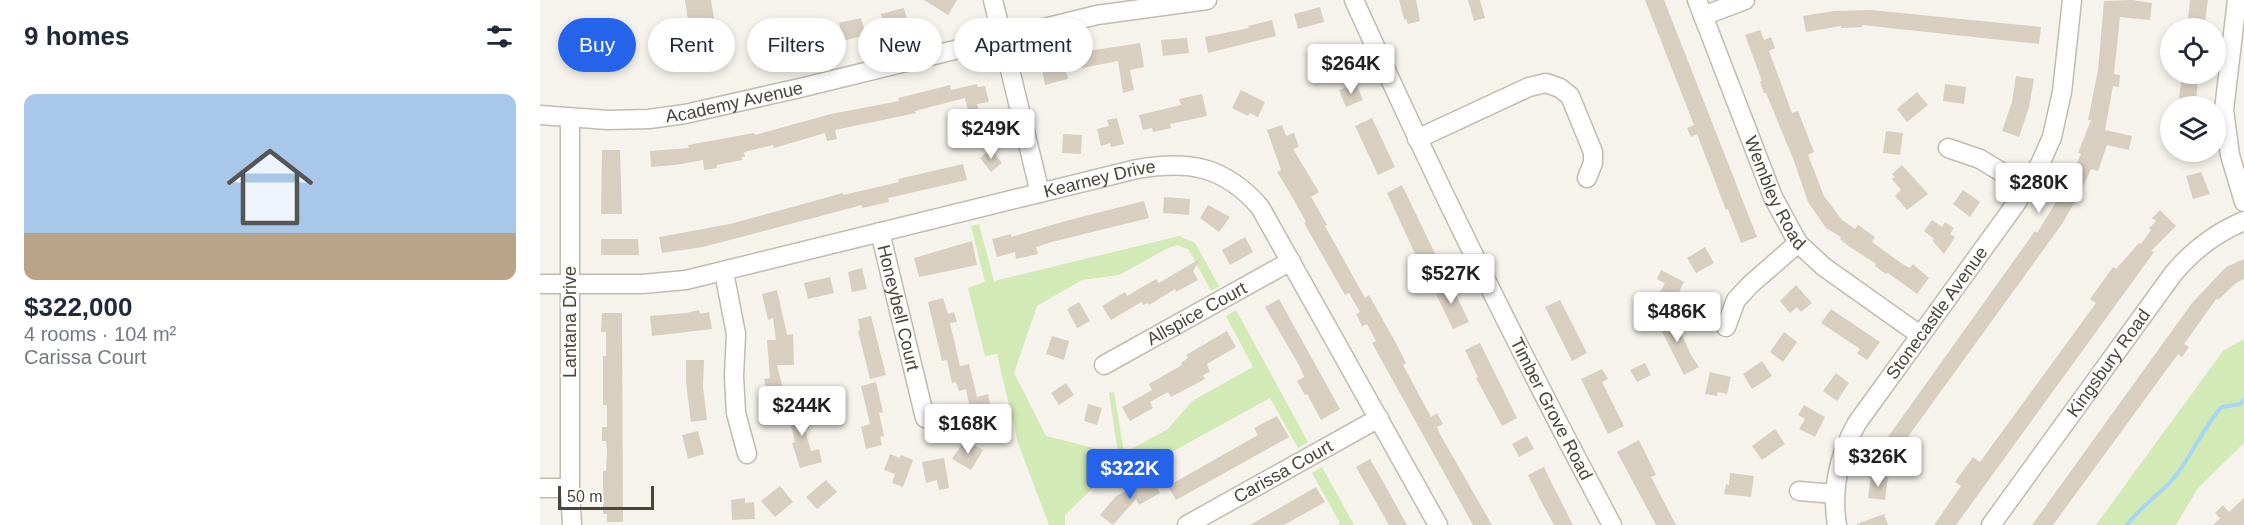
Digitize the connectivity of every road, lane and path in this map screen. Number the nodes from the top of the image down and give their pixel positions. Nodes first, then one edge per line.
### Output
1 (993, 0) edge
2 (1208, 0) edge
3 (1354, 0) edge
4 (1745, 0) edge
5 (2066, 0) edge
6 (2072, 0) edge
7 (2237, 0) edge
8 (1700, 8) edge
9 (997, 18) edge
10 (1085, 18) edge
11 (954, 50) edge
12 (1010, 72) edge
13 (540, 115) edge
14 (570, 118) junction
15 (1417, 139) junction
16 (1948, 148) dead end
17 (1587, 178) dead end
18 (2026, 187) junction
19 (1040, 193) junction
20 (2244, 202) edge
21 (2244, 221) edge
22 (880, 232) junction
23 (1798, 243) junction
24 (1291, 261) junction
25 (724, 272) junction
26 (540, 284) edge
27 (570, 284) junction
28 (1726, 327) dead end
29 (1920, 335) junction
30 (1104, 365) dead end
31 (925, 418) dead end
32 (1379, 418) junction
33 (747, 454) dead end
34 (570, 488) junction
35 (540, 489) edge
36 (1799, 491) dead end
37 (1835, 494) junction
38 (572, 525) edge
39 (1187, 525) edge
40 (1438, 525) edge
41 (1612, 525) edge
42 (1837, 525) edge
43 (1992, 525) edge

1 - 9 street
2 - 10 street, Academy Avenue
3 - 15 street, Timber Grove Road
4 - 8 street
5 - 6 street
6 - 18 street, Stonecastle Avenue
7 - 20 street
8 - 23 street, Wembley Road
11 - 14 street, Academy Avenue
12 - 19 street
13 - 14 street, Academy Avenue
14 - 27 street, Lantana Drive
15 - 17 street
15 - 41 street, Timber Grove Road
16 - 18 street
18 - 29 street, Stonecastle Avenue
19 - 22 street, Kearney Drive
19 - 24 street, Kearney Drive
21 - 43 street, Kingsbury Road
22 - 25 street, Kearney Drive
22 - 31 street, Honeybell Court
23 - 28 street
23 - 29 street, Wembley Road
24 - 30 street, Allspice Court
24 - 32 street, Kearney Drive
25 - 27 street, Kearney Drive
25 - 33 street
26 - 27 street, Kearney Drive
27 - 34 street, Lantana Drive
29 - 37 street, Stonecastle Avenue
32 - 39 street, Carissa Court
32 - 40 street, Kearney Drive
34 - 35 street
34 - 38 street, Lantana Drive
36 - 37 street
37 - 42 street, Stonecastle Avenue

